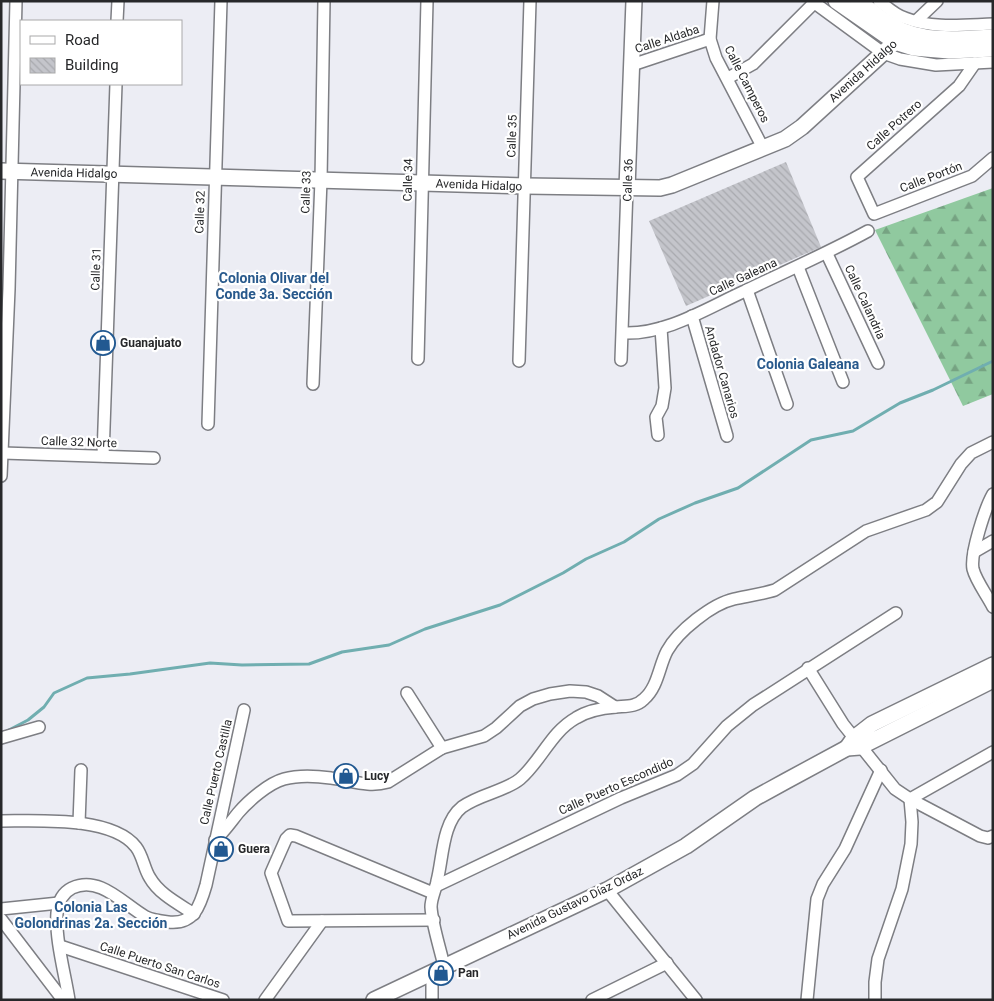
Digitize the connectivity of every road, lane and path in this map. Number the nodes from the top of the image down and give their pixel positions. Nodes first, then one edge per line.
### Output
1 (16, 1) edge
2 (118, 1) edge
3 (221, 1) edge
4 (324, 1) edge
5 (427, 1) edge
6 (530, 1) edge
7 (634, 1) edge
8 (713, 1) edge
9 (836, 1) edge
10 (858, 1) edge
11 (879, 1) edge
12 (937, 1) edge
13 (813, 2) edge
14 (117, 20) edge
15 (993, 24) edge
16 (905, 32) junction
17 (993, 37) edge
18 (710, 40) junction
19 (993, 49) edge
20 (883, 53) junction
21 (993, 62) edge
22 (975, 63) junction
23 (632, 65) junction
24 (728, 78) junction
25 (116, 85) edge
26 (763, 148) junction
27 (993, 158) edge
28 (7, 171) edge
29 (113, 173) junction
30 (215, 177) junction
31 (320, 180) junction
32 (422, 183) junction
33 (525, 186) junction
34 (627, 188) junction
35 (874, 214) joint
36 (868, 231) dead end
37 (827, 254) junction
38 (798, 268) junction
39 (746, 290) junction
40 (692, 316) junction
41 (661, 328) junction
42 (623, 333) junction
43 (418, 359) dead end
44 (621, 360) dead end
45 (519, 361) dead end
46 (878, 363) dead end
47 (843, 382) dead end
48 (313, 384) dead end
49 (787, 404) dead end
50 (208, 424) dead end
51 (658, 435) dead end
52 (727, 436) dead end
53 (993, 442) edge
54 (3, 453) junction
55 (103, 456) junction
56 (154, 458) dead end
57 (1, 476) edge
58 (993, 494) edge
59 (993, 541) edge
60 (974, 552) junction
61 (993, 606) edge
62 (896, 613) dead end
63 (993, 665) edge
64 (808, 668) junction
65 (993, 680) edge
66 (407, 693) dead end
67 (615, 707) junction
68 (244, 710) dead end
69 (39, 727) dead end
70 (1, 738) edge
71 (854, 744) junction
72 (442, 748) junction
73 (993, 752) edge
74 (81, 770) dead end
75 (881, 770) junction
76 (910, 799) junction
77 (1, 821) edge
78 (79, 823) junction
79 (993, 836) edge
80 (215, 840) junction
81 (435, 889) junction
82 (607, 890) junction
83 (59, 902) junction
84 (1, 909) edge
85 (194, 914) junction
86 (1, 919) edge
87 (434, 920) junction
88 (322, 921) junction
89 (60, 946) junction
90 (667, 964) junction
91 (438, 969) junction
92 (63, 1000) edge
93 (69, 1000) edge
94 (223, 1000) edge
95 (265, 1000) edge
96 (374, 1000) edge
97 (432, 1000) edge
98 (592, 1000) edge
99 (696, 1000) edge
100 (808, 1000) edge
101 (875, 1000) edge

1 - 28 street
2 - 14 street
3 - 30 street, Calle 32
4 - 31 street, Calle 33
5 - 32 street, Calle 34
6 - 33 street, Calle 35
7 - 23 street, Calle 36
8 - 18 street, Calle Camperos
9 - 16 street
10 - 16 street
11 - 16 street
12 - 16 street
13 - 20 street
13 - 24 street
15 - 16 street
16 - 17 street
16 - 19 street
16 - 20 street, Avenida Hidalgo
18 - 23 street, Calle Aldaba
18 - 24 street, Calle Camperos
20 - 22 street
20 - 26 street, Avenida Hidalgo
21 - 22 street
22 - 35 street, Calle Potrero
23 - 34 street, Calle 36
24 - 26 street, Calle Camperos
25 - 29 street, Calle 31
26 - 34 street, Avenida Hidalgo
27 - 35 street, Calle Portón
28 - 29 street, Avenida Hidalgo
28 - 54 street
29 - 30 street, Avenida Hidalgo
29 - 55 street, Calle 31
30 - 31 street, Avenida Hidalgo
30 - 50 street, Calle 32
31 - 32 street, Avenida Hidalgo
31 - 48 street, Calle 33
32 - 33 street, Avenida Hidalgo
32 - 43 street, Calle 34
33 - 34 street, Avenida Hidalgo
33 - 45 street, Calle 35
34 - 42 street, Calle 36
36 - 37 street, Calle Galeana
37 - 38 street, Calle Galeana
37 - 46 street, Calle Calandria
38 - 39 street, Calle Galeana
38 - 47 street
39 - 40 street, Calle Galeana
39 - 49 street
40 - 41 street, Calle Galeana
40 - 52 street, Andador Canarios
41 - 42 street, Calle Galeana
41 - 51 street
42 - 44 street, Calle 36
53 - 67 street
54 - 55 street, Calle 32 Norte
54 - 57 street
55 - 56 street, Calle 32 Norte
58 - 60 street
59 - 60 street
60 - 61 street
62 - 64 street, Calle Puerto Escondido
63 - 71 street, Avenida Gustavo Díaz Ordaz
64 - 71 street
64 - 81 street, Calle Puerto Escondido
65 - 71 street, Avenida Gustavo Díaz Ordaz
66 - 72 street
67 - 72 street
67 - 81 street
68 - 80 street, Calle Puerto Castilla
69 - 70 street
71 - 75 street
71 - 82 street, Avenida Gustavo Díaz Ordaz
72 - 80 street
73 - 76 street
74 - 78 street
75 - 76 street
75 - 100 street
76 - 79 street
76 - 101 street
77 - 78 street
78 - 85 street
80 - 85 street, Calle Puerto Castilla
81 - 87 street
81 - 88 street
82 - 90 street
82 - 91 street, Avenida Gustavo Díaz Ordaz
83 - 84 street
83 - 85 street
83 - 89 street
86 - 92 street
87 - 88 street
87 - 91 street
88 - 95 street
89 - 93 street
89 - 94 street, Calle Puerto San Carlos
90 - 98 street
90 - 99 street
91 - 96 street, Avenida Gustavo Díaz Ordaz
91 - 97 street

